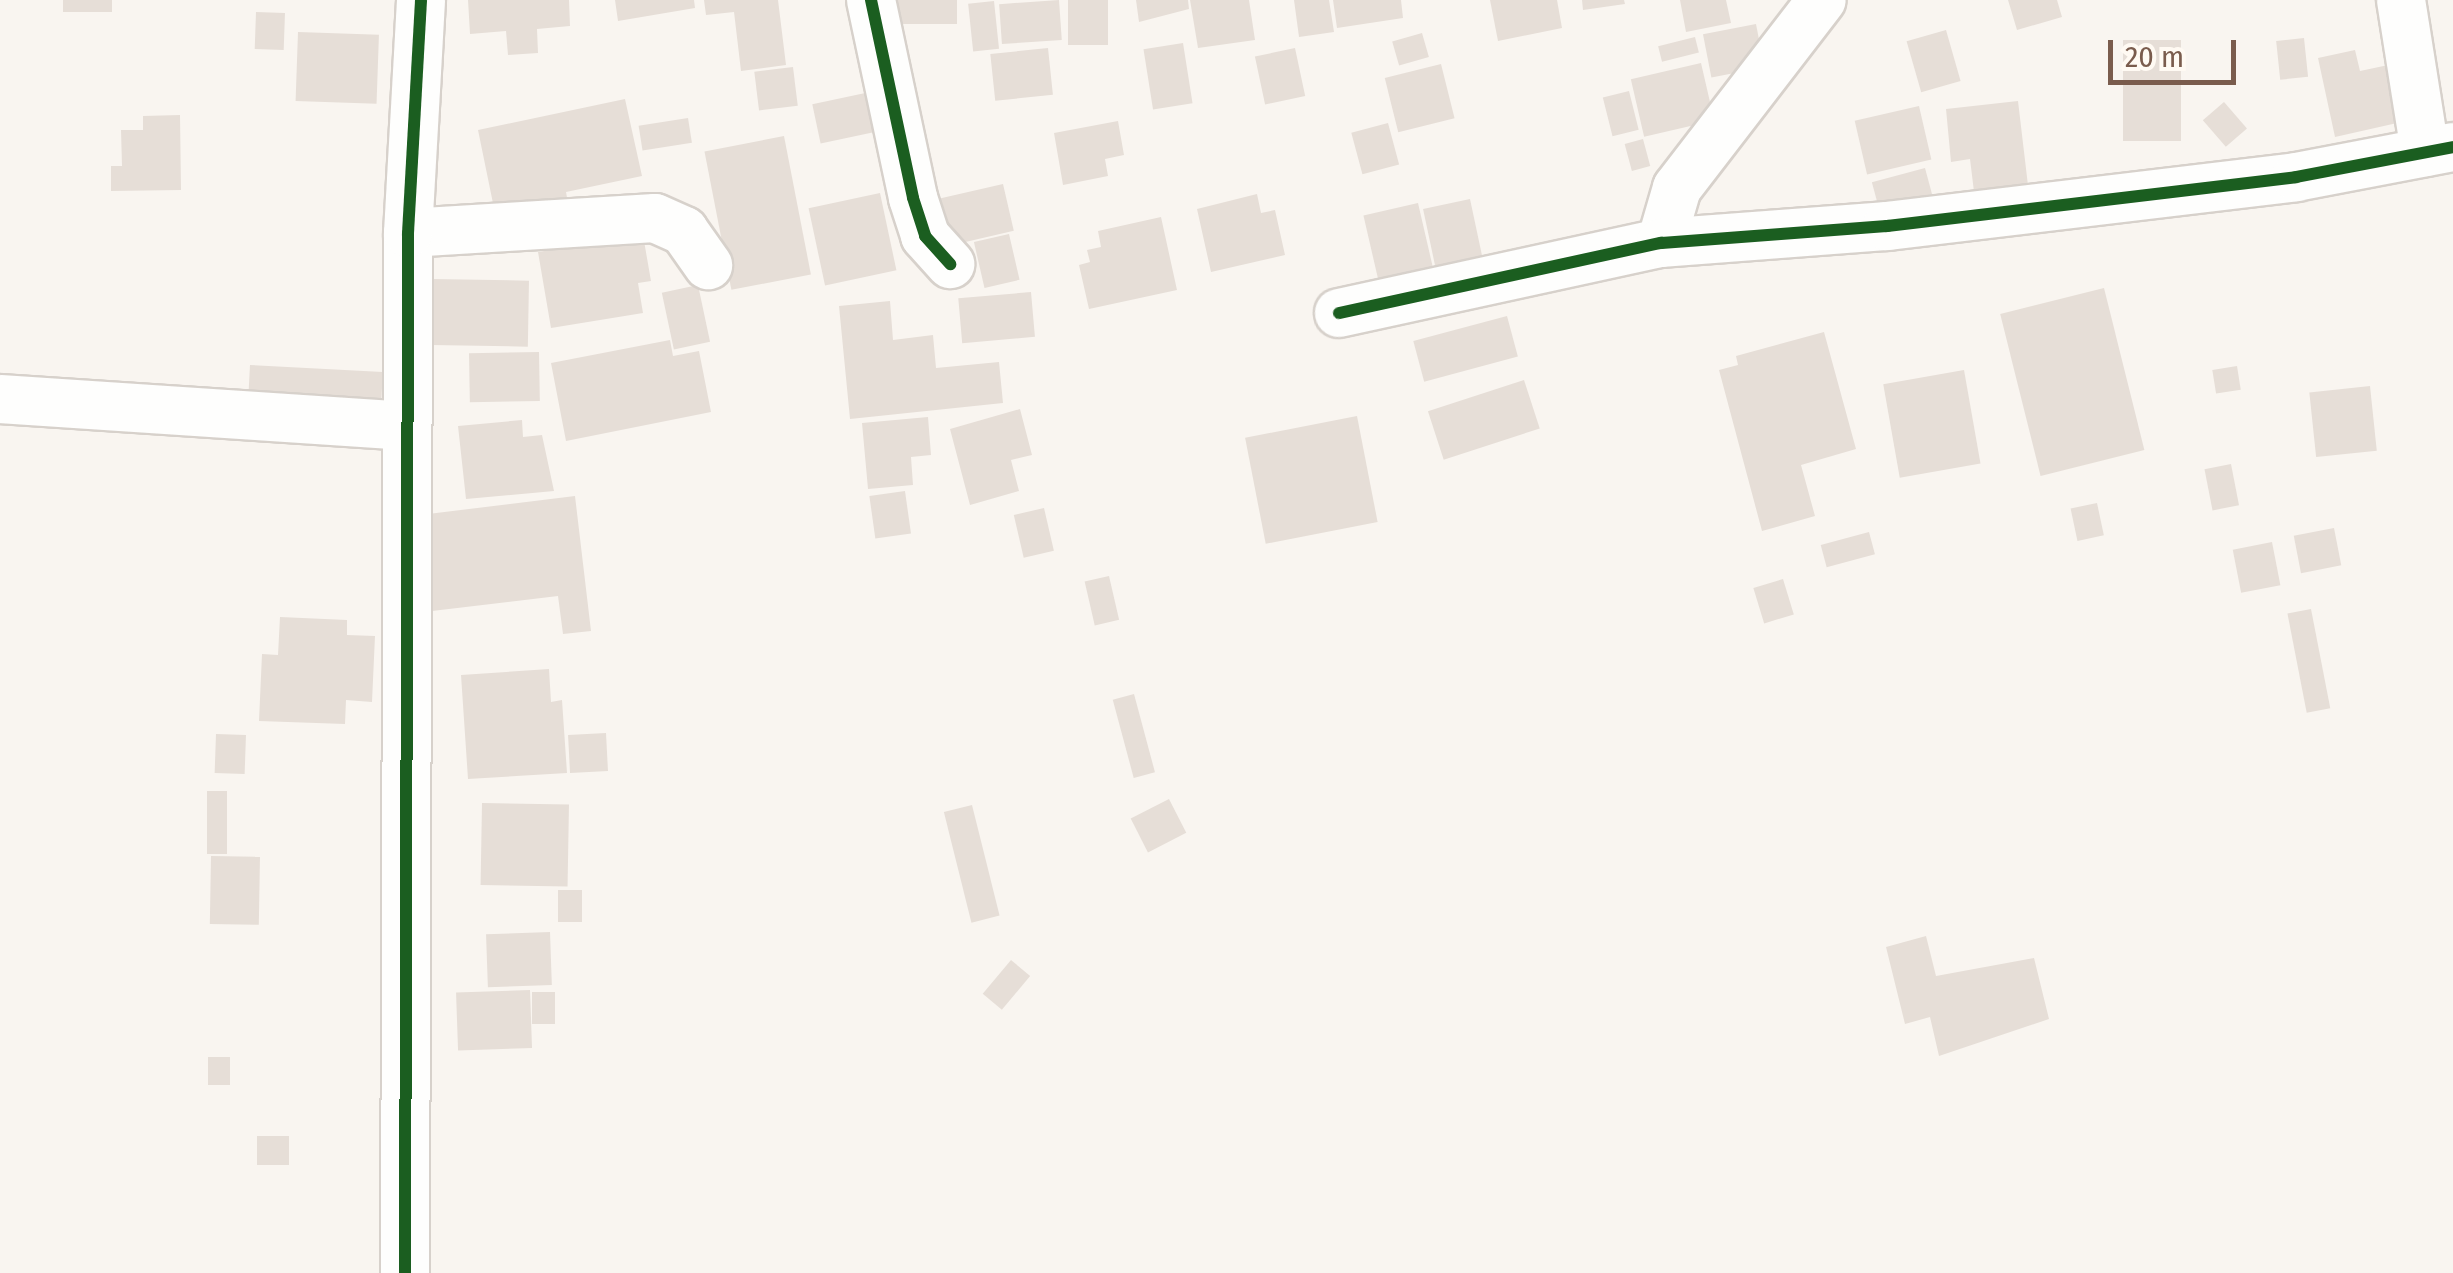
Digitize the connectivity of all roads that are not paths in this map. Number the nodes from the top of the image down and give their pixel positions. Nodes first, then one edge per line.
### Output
1 (421, 0) edge
2 (871, 0) edge
3 (1822, 0) edge
4 (2401, 0) edge
5 (2439, 149) edge
6 (408, 234) junction
7 (1662, 243) junction
8 (950, 264) dead end
9 (708, 265) dead end
10 (1338, 313) dead end
11 (0, 400) edge
12 (406, 426) junction
13 (405, 1273) edge

1 - 6 street
2 - 8 street
3 - 7 street
4 - 5 street
5 - 7 street
6 - 9 street
6 - 12 street
7 - 10 street
11 - 12 street
12 - 13 street

